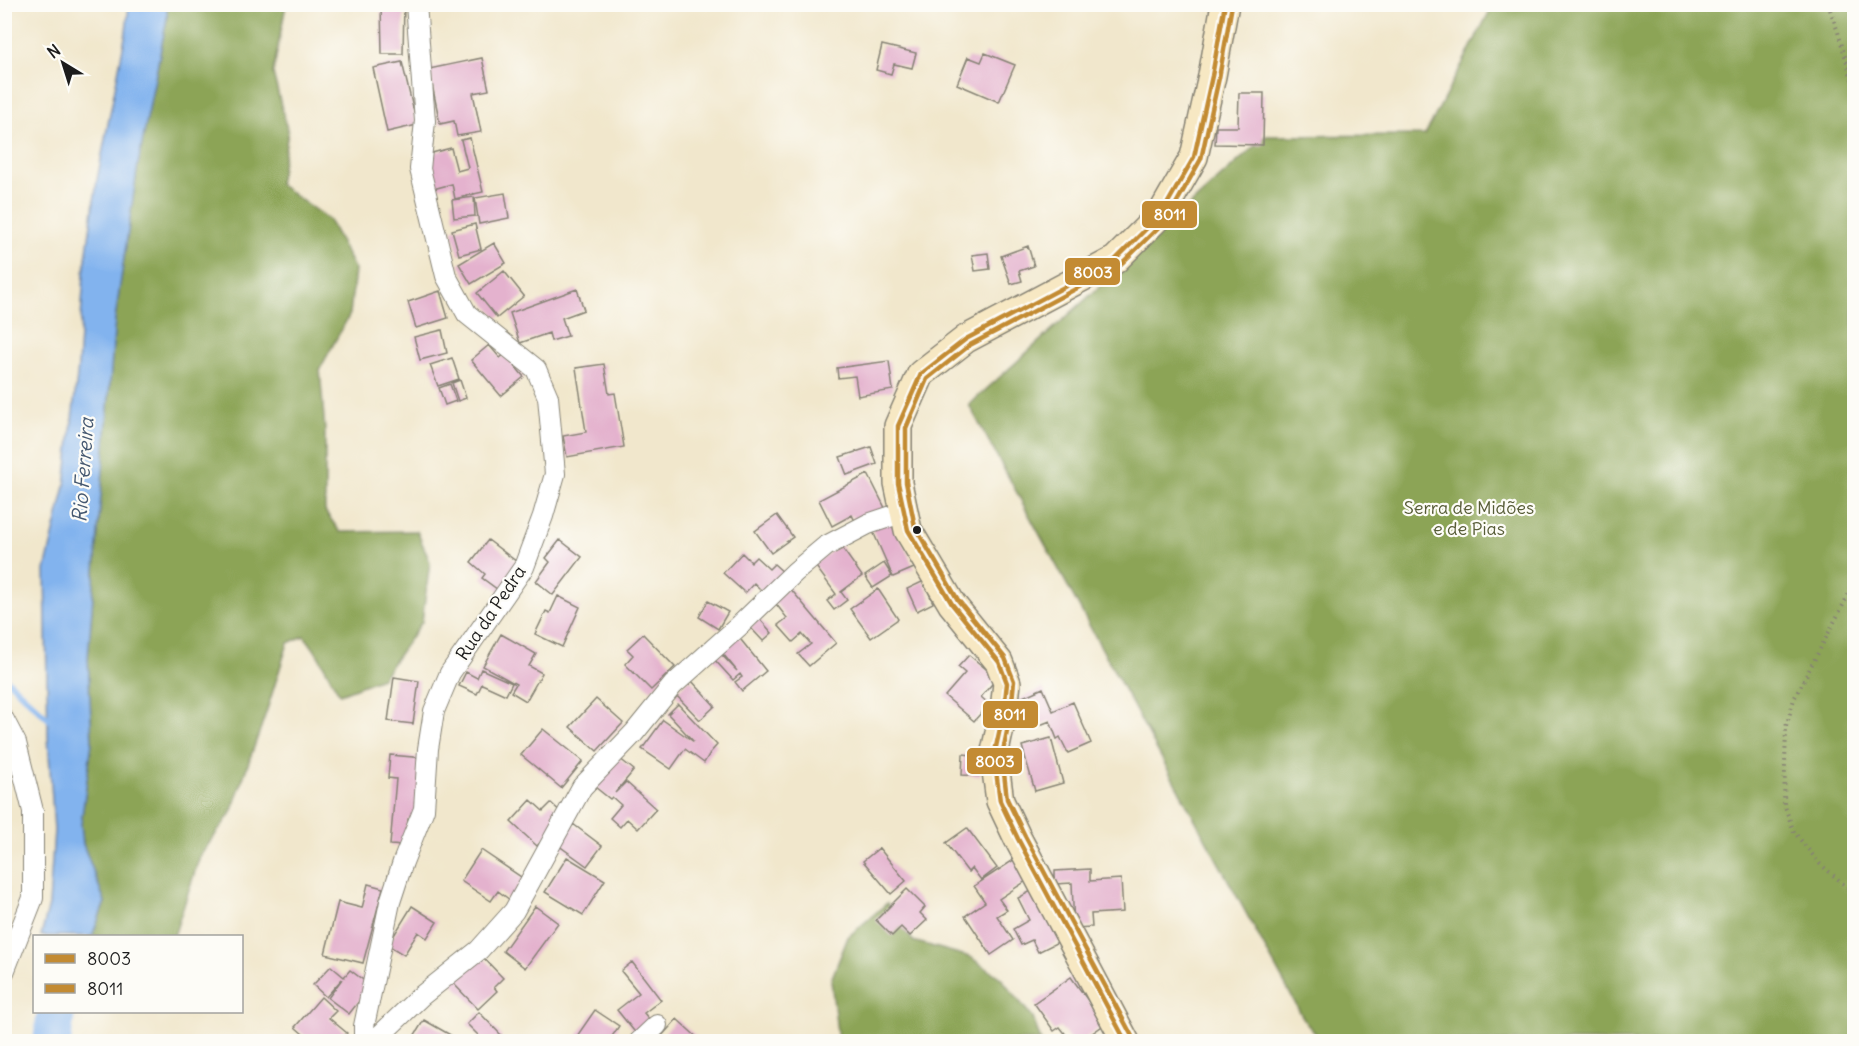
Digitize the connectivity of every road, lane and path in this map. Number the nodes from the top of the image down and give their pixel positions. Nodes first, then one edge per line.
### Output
1 (416, 4) edge
2 (1225, 4) edge
3 (1828, 4) edge
4 (1854, 87) edge
5 (904, 512) junction
6 (1854, 584) edge
7 (4, 720) edge
8 (1854, 893) edge
9 (4, 972) edge
10 (657, 1025) dead end
11 (364, 1041) edge
12 (373, 1041) edge
13 (639, 1041) edge
14 (1126, 1041) edge

1 - 11 street, Rua da Pedra
2 - 5 street
3 - 4 path
5 - 12 street
5 - 14 street
6 - 8 path
7 - 9 street
10 - 13 street

